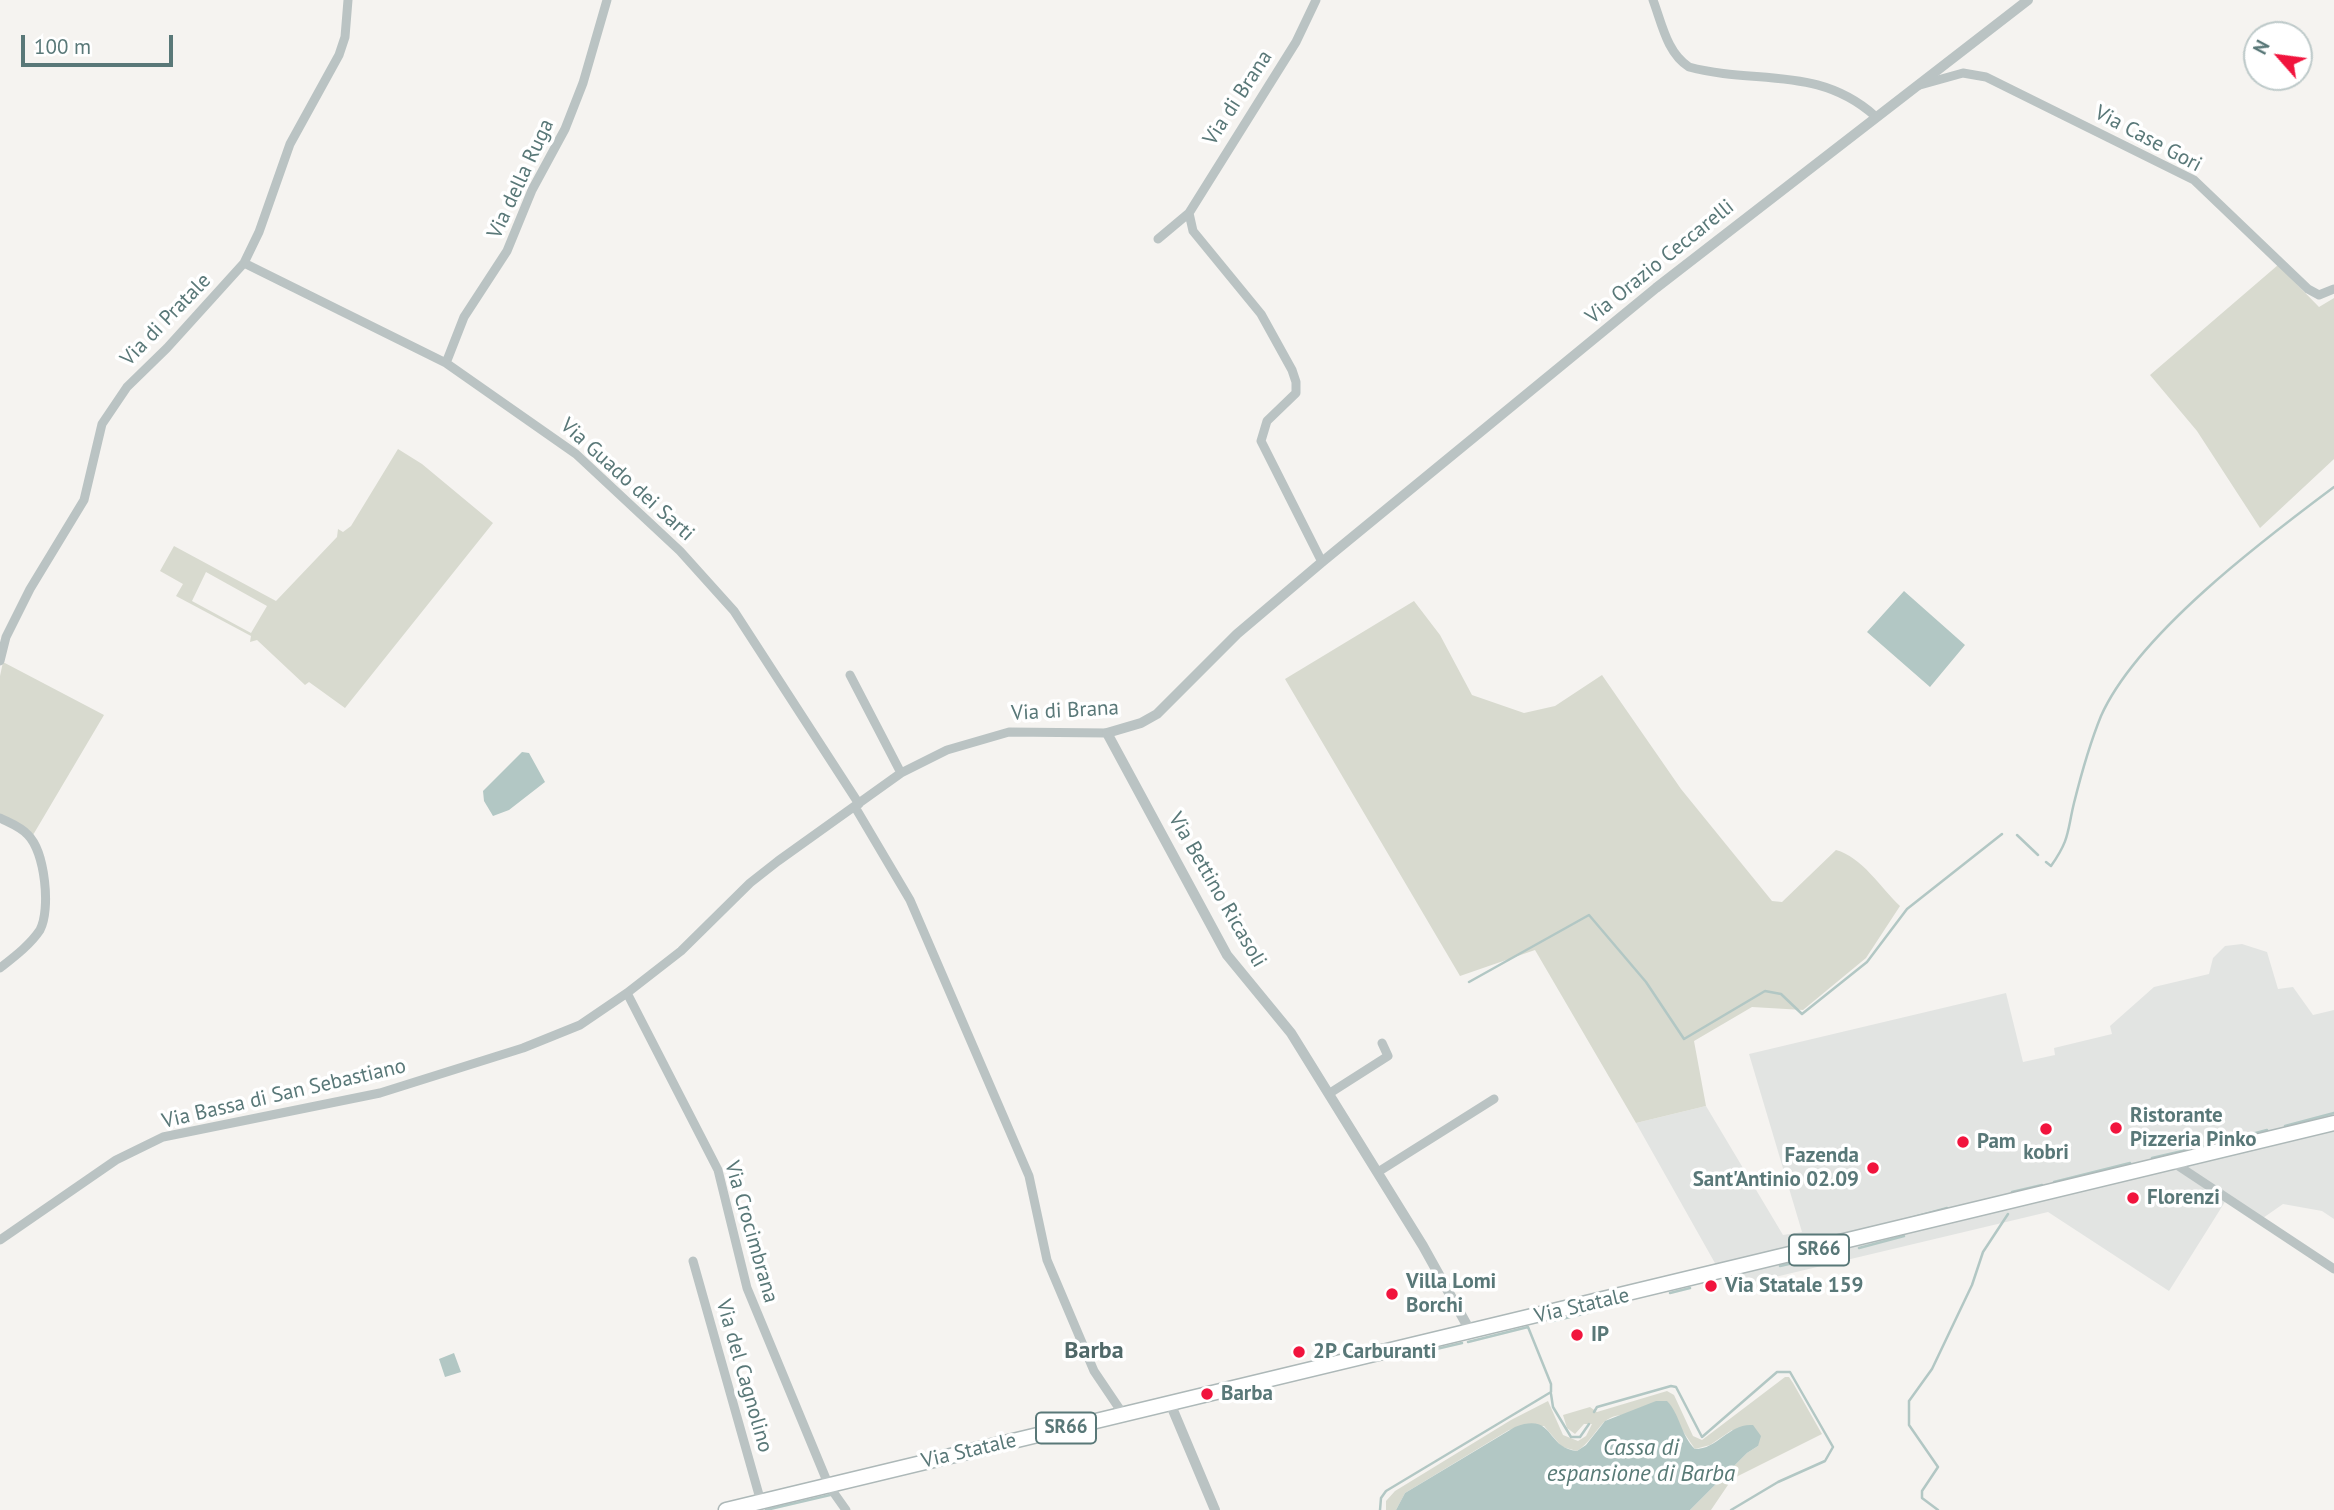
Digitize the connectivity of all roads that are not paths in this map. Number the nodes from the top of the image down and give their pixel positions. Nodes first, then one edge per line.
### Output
1 (348, 0) edge
2 (607, 0) edge
3 (1315, 0) edge
4 (1653, 0) edge
5 (2028, 0) edge
6 (1915, 86) junction
7 (1875, 116) junction
8 (1189, 213) junction
9 (1158, 239) dead end
10 (244, 263) junction
11 (2334, 289) edge
12 (446, 363) junction
13 (1322, 562) junction
14 (0, 661) edge
15 (850, 675) dead end
16 (1107, 733) junction
17 (901, 773) junction
18 (857, 805) junction
19 (0, 818) edge
20 (0, 968) edge
21 (627, 993) junction
22 (1382, 1043) dead end
23 (1330, 1093) junction
24 (1494, 1099) dead end
25 (2334, 1124) edge
26 (2174, 1163) junction
27 (1378, 1172) junction
28 (0, 1240) edge
29 (693, 1261) dead end
30 (2334, 1269) edge
31 (1468, 1333) junction
32 (1170, 1403) junction
33 (1123, 1415) junction
34 (829, 1486) junction
35 (761, 1502) junction
36 (726, 1510) edge
37 (846, 1510) edge
38 (1215, 1510) edge

1 - 10 street, Via di Pratale
2 - 12 street, Via della Ruga
3 - 8 street, Via di Brana
4 - 7 street
5 - 6 street, Via Orazio Ceccarelli
6 - 7 street, Via Orazio Ceccarelli
6 - 11 street, Via Case Gori
7 - 13 street, Via Orazio Ceccarelli
8 - 9 street, Via di Brana
8 - 13 street
10 - 12 street, Via Guado dei Sarti
10 - 14 street, Via di Pratale
12 - 18 street, Via Guado dei Sarti
13 - 16 street, Via di Brana
15 - 17 street
16 - 17 street, Via di Brana
16 - 23 street, Via Bettino Ricasoli
17 - 18 street, Via di Brana
18 - 21 street, Via Bassa di San Sebastiano
18 - 33 street
19 - 20 street
21 - 28 street, Via Bassa di San Sebastiano
21 - 34 street, Via Crocimbrana
22 - 23 street
23 - 27 street, Via Bettino Ricasoli
24 - 27 street
25 - 26 main road, Via Statale / SR66
26 - 30 street
26 - 31 main road, Via Statale / SR66
27 - 31 street, Via Bettino Ricasoli
29 - 35 street, Via del Cagnolino
31 - 32 main road, Via Statale / SR66
32 - 33 main road, Via Statale / SR66
32 - 38 street
33 - 34 main road, Via Statale / SR66
34 - 35 main road, SR66
34 - 37 street, Via Crocimbrana
35 - 36 main road, SR66

